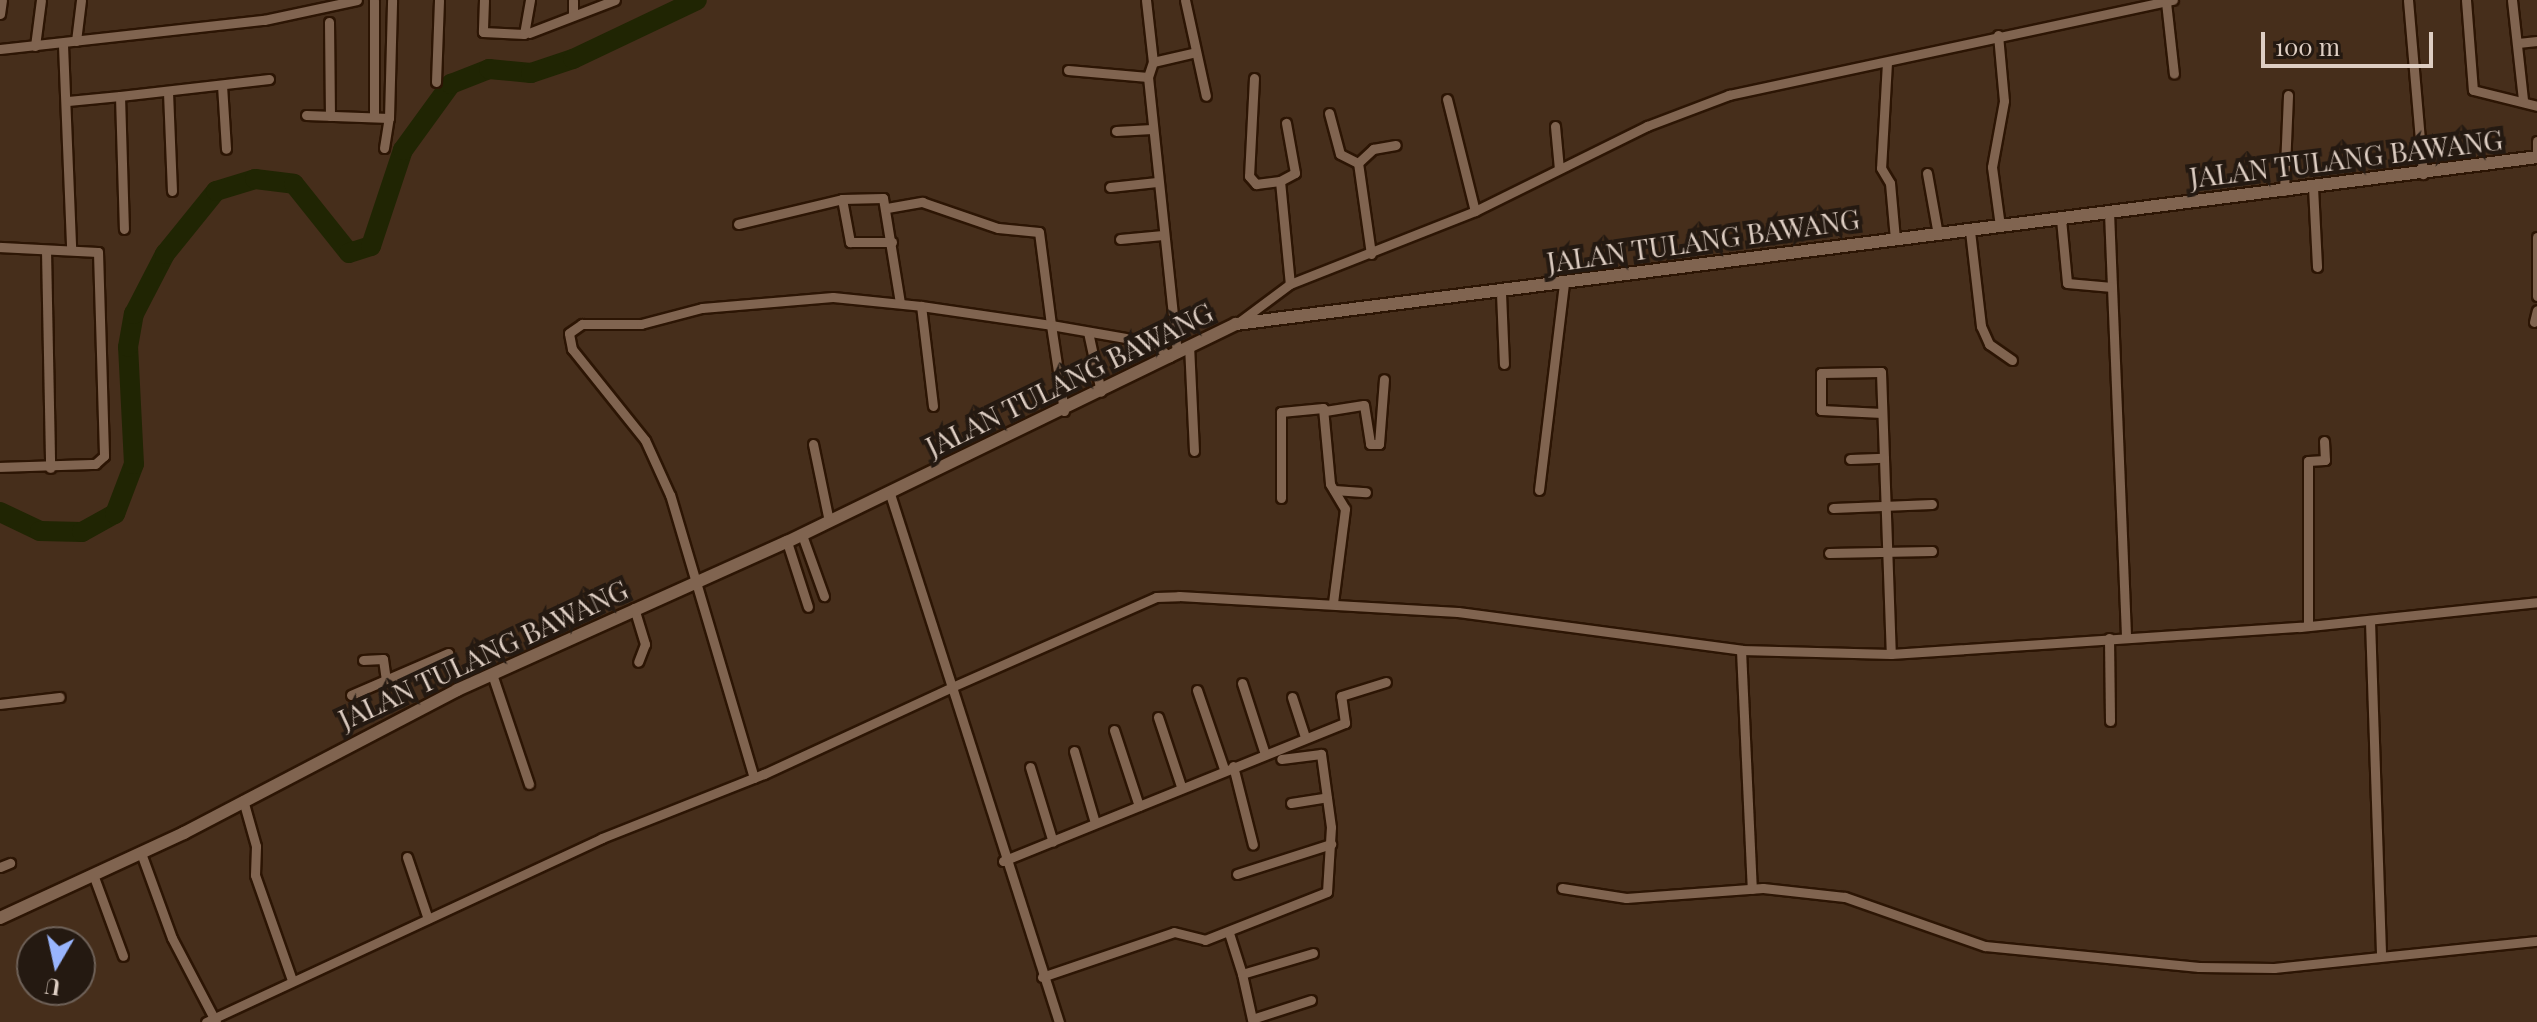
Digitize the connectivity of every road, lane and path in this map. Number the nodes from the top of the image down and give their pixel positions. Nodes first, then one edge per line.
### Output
1 (2, 0) edge
2 (41, 0) edge
3 (81, 0) edge
4 (357, 0) edge
5 (374, 0) edge
6 (392, 0) edge
7 (439, 0) edge
8 (484, 0) edge
9 (530, 0) edge
10 (573, 0) edge
11 (615, 0) edge
12 (1146, 0) edge
13 (1185, 0) edge
14 (2408, 0) edge
15 (2466, 0) edge
16 (2512, 0) edge
17 (2169, 1) edge
18 (0, 14) edge
19 (573, 15) junction
20 (329, 22) dead end
21 (529, 33) junction
22 (1998, 35) junction
23 (76, 41) junction
24 (2537, 41) edge
25 (2518, 43) junction
26 (63, 45) junction
27 (35, 46) junction
28 (0, 49) edge
29 (1196, 52) junction
30 (1153, 62) junction
31 (1887, 62) junction
32 (1068, 70) dead end
33 (2174, 74) dead end
34 (1148, 77) junction
35 (1254, 78) dead end
36 (269, 79) dead end
37 (436, 82) dead end
38 (222, 85) junction
39 (168, 92) junction
40 (2288, 95) dead end
41 (120, 96) junction
42 (1206, 96) dead end
43 (1447, 99) dead end
44 (2523, 99) junction
45 (68, 101) junction
46 (2537, 106) edge
47 (1329, 113) dead end
48 (306, 115) dead end
49 (330, 116) junction
50 (374, 117) junction
51 (389, 118) junction
52 (1286, 123) dead end
53 (1555, 126) dead end
54 (1152, 129) junction
55 (1116, 131) dead end
56 (2537, 141) edge
57 (1396, 145) dead end
58 (384, 148) dead end
59 (226, 149) dead end
60 (2537, 151) edge
61 (2537, 157) edge
62 (1358, 163) junction
63 (1559, 169) junction
64 (1927, 173) dead end
65 (2423, 174) junction
66 (1280, 181) junction
67 (1157, 182) junction
68 (1110, 187) dead end
69 (2313, 187) junction
70 (172, 191) dead end
71 (2284, 191) junction
72 (842, 199) junction
73 (887, 208) junction
74 (1475, 211) junction
75 (2109, 212) junction
76 (2061, 219) junction
77 (738, 224) dead end
78 (2000, 226) junction
79 (124, 229) dead end
80 (1970, 231) junction
81 (1163, 235) junction
82 (1938, 235) junction
83 (2537, 237) edge
84 (1120, 239) dead end
85 (1895, 239) junction
86 (892, 242) junction
87 (0, 247) edge
88 (71, 248) junction
89 (46, 250) junction
90 (1371, 254) junction
91 (2317, 267) dead end
92 (1564, 283) junction
93 (1290, 284) junction
94 (2112, 287) junction
95 (1501, 293) junction
96 (2537, 296) edge
97 (900, 303) junction
98 (921, 306) junction
99 (2537, 310) edge
100 (2534, 322) dead end
101 (1236, 324) junction
102 (1051, 325) junction
103 (1088, 332) junction
104 (1178, 352) junction
105 (2012, 360) dead end
106 (1504, 364) dead end
107 (1879, 369) junction
108 (1894, 369) dead end
109 (1384, 379) dead end
110 (1101, 392) junction
111 (1381, 403) junction
112 (1364, 405) junction
113 (933, 406) dead end
114 (1064, 411) junction
115 (1325, 411) junction
116 (1882, 413) junction
117 (2324, 441) dead end
118 (813, 444) dead end
119 (1194, 451) dead end
120 (1884, 458) junction
121 (1850, 459) dead end
122 (0, 467) edge
123 (50, 468) junction
124 (1334, 490) junction
125 (1539, 490) dead end
126 (1366, 492) dead end
127 (890, 494) junction
128 (1281, 498) dead end
129 (1932, 504) dead end
130 (1886, 506) junction
131 (1833, 508) dead end
132 (829, 521) junction
133 (802, 535) junction
134 (787, 542) junction
135 (1932, 551) dead end
136 (1887, 552) junction
137 (1829, 553) dead end
138 (700, 580) junction
139 (824, 596) dead end
140 (2537, 602) edge
141 (1333, 603) junction
142 (808, 607) dead end
143 (634, 608) junction
144 (2370, 621) junction
145 (2308, 626) junction
146 (2126, 637) junction
147 (2109, 638) junction
148 (1741, 650) junction
149 (448, 653) dead end
150 (1891, 654) junction
151 (363, 660) dead end
152 (638, 662) dead end
153 (492, 674) junction
154 (386, 680) junction
155 (1386, 682) dead end
156 (1242, 683) dead end
157 (952, 687) junction
158 (1197, 690) dead end
159 (351, 695) dead end
160 (60, 697) dead end
161 (1292, 697) dead end
162 (0, 704) edge
163 (1158, 717) dead end
164 (2110, 721) dead end
165 (1114, 730) dead end
166 (1305, 737) junction
167 (1074, 751) dead end
168 (1265, 754) junction
169 (1281, 759) dead end
170 (1030, 767) dead end
171 (1228, 768) junction
172 (754, 778) junction
173 (529, 784) dead end
174 (1181, 786) junction
175 (1327, 797) junction
176 (243, 800) junction
177 (1291, 803) dead end
178 (1139, 806) junction
179 (1095, 823) junction
180 (1053, 842) junction
181 (1331, 844) junction
182 (1253, 845) dead end
183 (141, 853) junction
184 (407, 857) dead end
185 (1003, 861) junction
186 (10, 863) dead end
187 (0, 867) edge
188 (1237, 874) dead end
189 (94, 877) junction
190 (1562, 888) dead end
191 (1752, 889) junction
192 (0, 918) edge
193 (428, 919) junction
194 (1229, 933) junction
195 (2537, 941) edge
196 (1313, 953) dead end
197 (2381, 955) junction
198 (123, 956) dead end
199 (1242, 974) junction
200 (1042, 977) junction
201 (292, 980) junction
202 (1311, 1000) dead end
203 (1255, 1020) edge
204 (213, 1021) edge
205 (1059, 1022) edge

1 - 18 street
2 - 27 street
3 - 23 street
4 - 23 street
5 - 50 street
6 - 51 street
7 - 37 street
8 - 21 street
9 - 21 street
10 - 19 street
11 - 19 street
12 - 30 street
13 - 29 street
14 - 65 street
15 - 44 street
16 - 25 street
17 - 22 street
17 - 33 street
19 - 21 street
20 - 49 street
22 - 31 street
22 - 78 street
23 - 26 street
24 - 25 street
25 - 44 street
26 - 27 street
26 - 45 street
27 - 28 street
29 - 30 street
29 - 42 street
30 - 34 street
31 - 63 street
31 - 85 street
32 - 34 street
34 - 54 street
35 - 66 street
36 - 38 street
38 - 39 street
38 - 59 street
39 - 41 street
39 - 70 street
40 - 71 street
41 - 45 street
41 - 79 street
43 - 74 street
44 - 46 street
45 - 88 street
47 - 62 street
48 - 49 street
49 - 50 street
50 - 51 street
51 - 58 street
52 - 66 street
53 - 63 street
54 - 55 street
54 - 67 street
56 - 60 street
57 - 62 street
61 - 65 street, JALAN TULANG BAWANG
62 - 90 street
63 - 74 street
64 - 82 street
65 - 69 street, JALAN TULANG BAWANG
66 - 93 street
67 - 68 street
67 - 81 street
69 - 71 street, JALAN TULANG BAWANG
69 - 91 street
71 - 75 street, JALAN TULANG BAWANG
72 - 73 street
72 - 77 street
72 - 86 street
73 - 86 street
73 - 102 street
74 - 90 street
75 - 76 street, JALAN TULANG BAWANG
75 - 94 street
76 - 78 street, JALAN TULANG BAWANG
76 - 94 street
78 - 80 street, JALAN TULANG BAWANG
80 - 82 street, JALAN TULANG BAWANG
80 - 105 street
81 - 84 street
81 - 104 street
82 - 85 street, JALAN TULANG BAWANG
83 - 96 street
85 - 92 street, JALAN TULANG BAWANG
86 - 97 street
87 - 89 street
88 - 89 street
88 - 123 street
89 - 123 street
90 - 93 street
92 - 95 street, JALAN TULANG BAWANG
92 - 125 street
93 - 101 street
94 - 146 street
95 - 101 street, JALAN TULANG BAWANG
95 - 106 street
97 - 98 street
97 - 138 street
98 - 102 street
98 - 113 street
99 - 100 street
101 - 104 street, JALAN TULANG BAWANG
102 - 103 street
102 - 114 street
103 - 104 street
103 - 110 street
104 - 110 street, JALAN TULANG BAWANG
104 - 119 street
107 - 108 street
107 - 116 street
107 - 116 street
109 - 111 street
110 - 114 street, JALAN TULANG BAWANG
111 - 112 street
111 - 112 street
112 - 115 street
114 - 127 street, JALAN TULANG BAWANG
115 - 124 street
115 - 128 street
116 - 120 street
117 - 145 street
118 - 132 street
120 - 121 street
120 - 130 street
122 - 123 street
124 - 126 street
124 - 141 street
127 - 132 street, JALAN TULANG BAWANG
127 - 157 street
129 - 130 street
130 - 131 street
130 - 136 street
132 - 133 street, JALAN TULANG BAWANG
133 - 134 street, JALAN TULANG BAWANG
133 - 139 street
134 - 138 street, JALAN TULANG BAWANG
134 - 142 street
135 - 136 street
136 - 137 street
136 - 150 street
138 - 143 street, JALAN TULANG BAWANG
138 - 172 street
140 - 144 street
141 - 148 street
141 - 157 street
143 - 152 street
143 - 153 street, JALAN TULANG BAWANG
144 - 145 street
144 - 197 street
145 - 146 street
146 - 147 street
147 - 150 street
147 - 164 street
148 - 150 street
148 - 191 street
149 - 154 street
151 - 154 street
153 - 173 street
153 - 176 street, JALAN TULANG BAWANG
154 - 159 street
155 - 166 street
156 - 168 street
157 - 172 street
157 - 185 street
158 - 171 street
160 - 162 street
161 - 166 street
163 - 174 street
165 - 178 street
166 - 168 street
167 - 179 street
168 - 171 street
169 - 175 street
170 - 180 street
171 - 174 street
171 - 182 street
172 - 193 street
174 - 178 street
175 - 177 street
175 - 181 street
176 - 183 street, JALAN TULANG BAWANG
176 - 201 street
178 - 179 street
179 - 180 street
180 - 185 street
181 - 188 street
181 - 194 street
183 - 189 street, JALAN TULANG BAWANG
183 - 204 street
184 - 193 street
185 - 200 street
186 - 187 street
189 - 192 street, JALAN TULANG BAWANG
189 - 198 street
190 - 191 street
191 - 197 street
193 - 201 street
194 - 199 street
194 - 200 street
195 - 197 street
196 - 199 street
199 - 203 street
200 - 205 street
201 - 204 street
202 - 203 street

